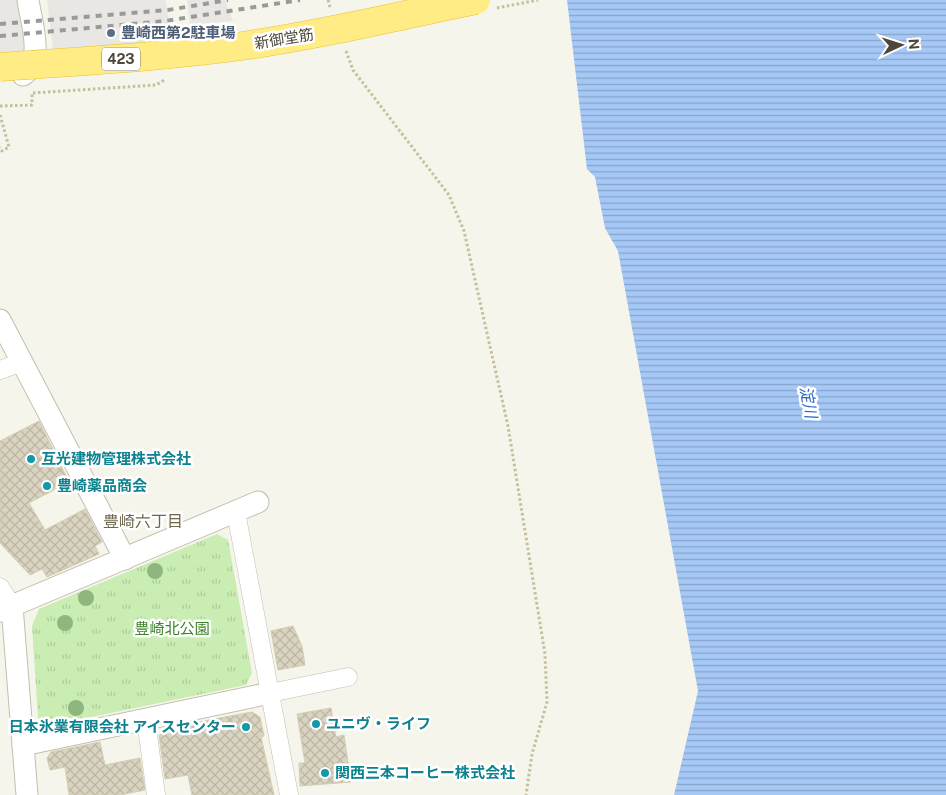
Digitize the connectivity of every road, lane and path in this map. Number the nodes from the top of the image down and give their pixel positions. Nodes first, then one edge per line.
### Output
1 (28, 0) edge
2 (328, 0) edge
3 (476, 0) edge
4 (331, 9) dead end
5 (343, 44) dead end
6 (0, 67) edge
7 (0, 80) edge
8 (27, 104) dead end
9 (0, 106) edge
10 (0, 115) edge
11 (0, 148) edge
12 (0, 320) edge
13 (22, 362) junction
14 (0, 370) edge
15 (258, 502) dead end
16 (236, 512) junction
17 (125, 558) junction
18 (0, 587) edge
19 (6, 609) edge
20 (348, 677) dead end
21 (270, 693) junction
22 (146, 720) junction
23 (23, 745) junction
24 (27, 795) edge
25 (156, 795) edge
26 (289, 795) edge
27 (526, 795) edge

1 - 7 street
2 - 4 path
3 - 6 highway, 新御堂筋 / 423, bridge
5 - 27 path
8 - 9 path
10 - 11 path
12 - 13 street
13 - 14 street
13 - 17 street
15 - 16 street
16 - 17 street
16 - 21 street
17 - 19 street
18 - 19 street
19 - 23 street
20 - 21 street
21 - 22 street
21 - 26 street
22 - 23 street
22 - 25 street
23 - 24 street

